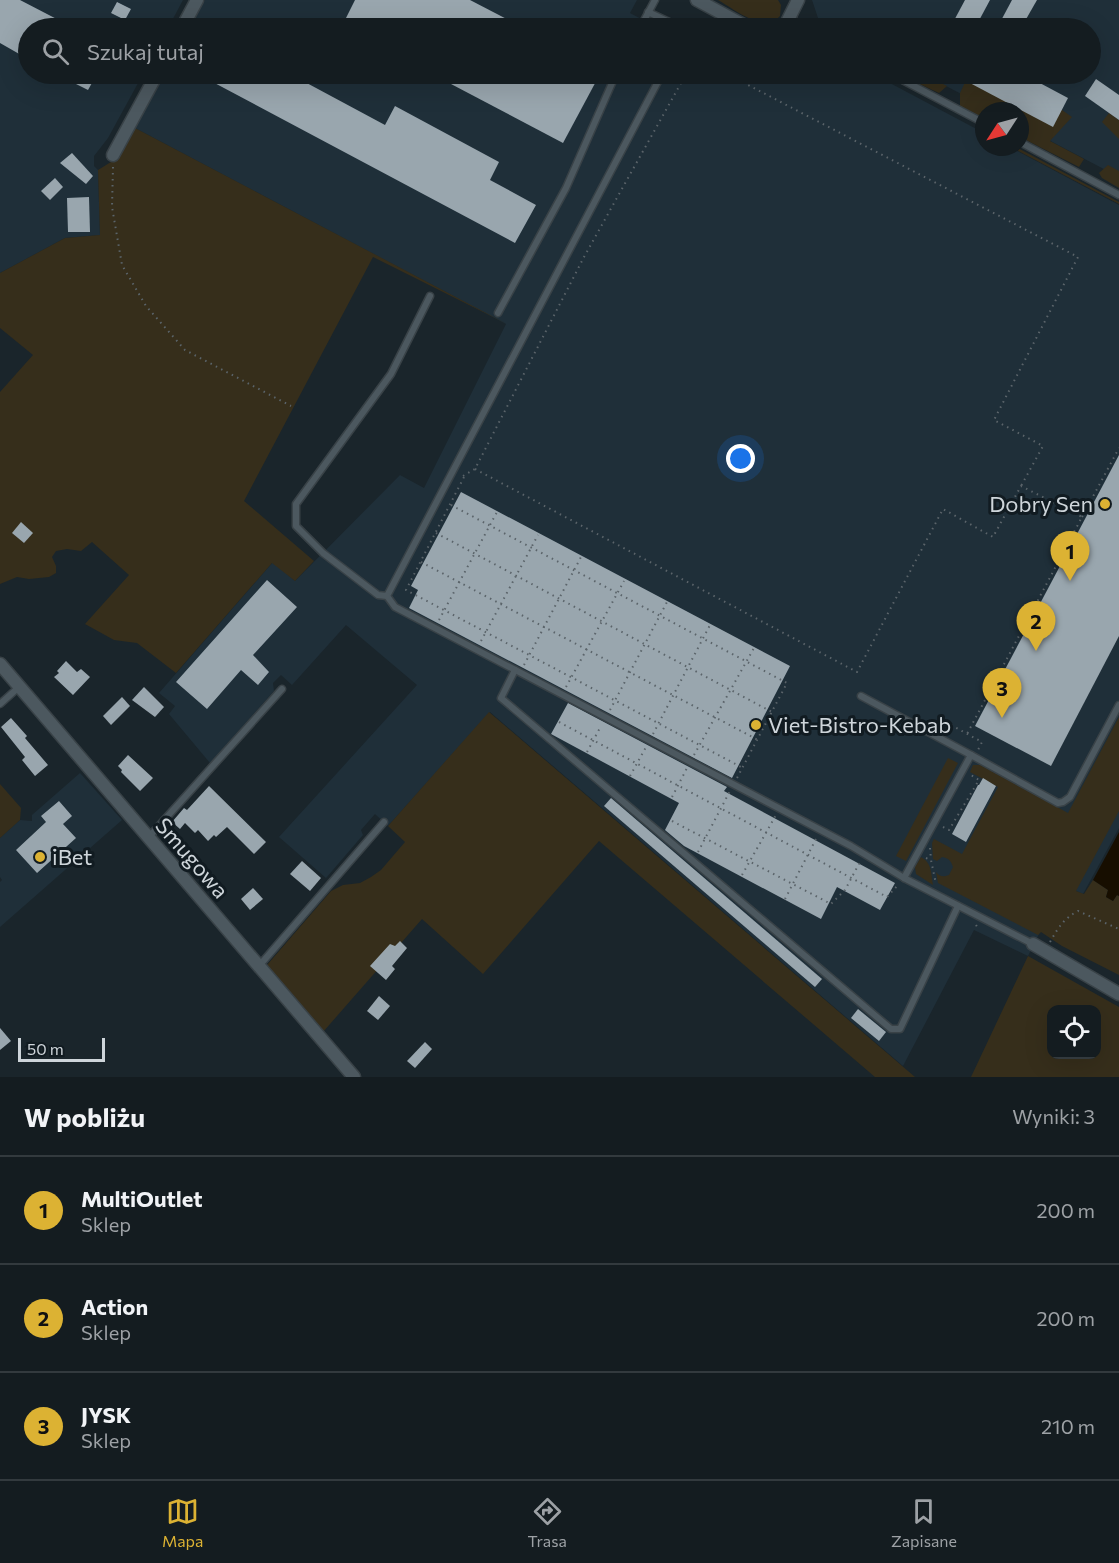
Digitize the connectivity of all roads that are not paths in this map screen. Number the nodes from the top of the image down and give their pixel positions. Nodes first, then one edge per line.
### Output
1 (197, 0) edge
2 (655, 0) edge
3 (697, 0) edge
4 (796, 1) edge
5 (648, 12) junction
6 (187, 18) edge
7 (645, 18) edge
8 (661, 18) edge
9 (730, 18) edge
10 (788, 18) edge
11 (152, 84) edge
12 (612, 84) edge
13 (657, 84) edge
14 (910, 84) edge
15 (975, 118) edge
16 (1029, 147) edge
17 (113, 155) road end
18 (1119, 195) edge
19 (430, 296) dead end
20 (498, 313) dead end
21 (387, 596) junction
22 (0, 664) edge
23 (515, 670) junction
24 (19, 687) junction
25 (282, 689) dead end
26 (861, 696) dead end
27 (0, 704) edge
28 (1119, 705) edge
29 (971, 754) junction
30 (384, 822) dead end
31 (148, 838) junction
32 (904, 878) junction
33 (958, 906) junction
34 (1039, 942) joint
35 (258, 966) junction
36 (1119, 993) edge
37 (354, 1077) edge

1 - 6 street
2 - 5 lane
3 - 9 street
4 - 10 street
5 - 7 lane
5 - 8 lane
11 - 17 street
12 - 20 lane
13 - 21 lane
14 - 15 lane
16 - 18 lane
19 - 21 lane
21 - 23 lane
22 - 24 street, Smugowa
23 - 32 lane
23 - 33 lane
24 - 27 lane
24 - 31 street, Smugowa
25 - 31 lane
26 - 29 lane
28 - 29 lane
29 - 32 lane
30 - 35 lane
31 - 35 street, Smugowa
32 - 33 lane
33 - 34 lane
34 - 36 street
35 - 37 street, Smugowa

